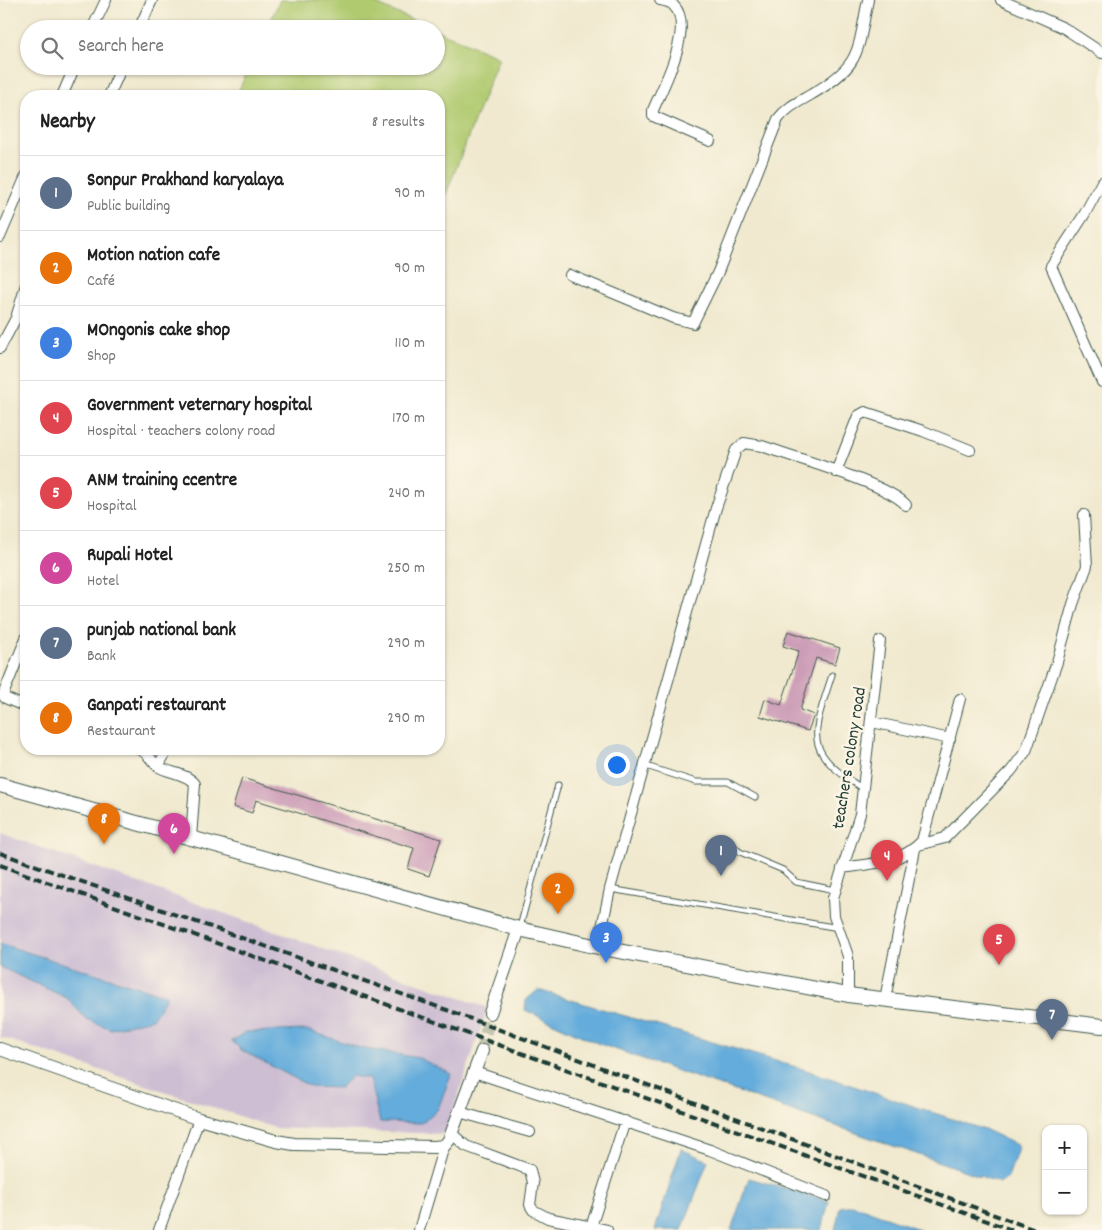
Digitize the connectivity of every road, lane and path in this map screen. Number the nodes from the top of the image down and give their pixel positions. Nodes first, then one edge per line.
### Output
1 (106, 0) edge
2 (152, 0) edge
3 (660, 0) edge
4 (868, 0) edge
5 (1001, 0) edge
6 (96, 20) edge
7 (143, 20) edge
8 (1102, 53) edge
9 (71, 75) edge
10 (118, 75) edge
11 (65, 90) edge
12 (112, 90) edge
13 (710, 141) dead end
14 (1102, 182) edge
15 (20, 190) edge
16 (0, 237) edge
17 (570, 274) dead end
18 (20, 305) edge
19 (0, 348) edge
20 (1102, 382) edge
21 (970, 450) dead end
22 (836, 472) junction
23 (906, 505) dead end
24 (1084, 515) dead end
25 (880, 641) dead end
26 (20, 653) edge
27 (832, 675) dead end
28 (960, 699) dead end
29 (20, 704) edge
30 (872, 722) junction
31 (950, 739) junction
32 (150, 755) edge
33 (164, 755) edge
34 (158, 766) junction
35 (646, 766) junction
36 (0, 785) edge
37 (558, 785) dead end
38 (863, 789) junction
39 (755, 797) dead end
40 (724, 837) dead end
41 (191, 838) junction
42 (917, 847) junction
43 (842, 868) junction
44 (610, 889) junction
45 (835, 890) junction
46 (839, 928) junction
47 (519, 929) junction
48 (598, 947) junction
49 (848, 995) junction
50 (885, 999) junction
51 (490, 1013) tunnel mouth
52 (1102, 1026) edge
53 (0, 1049) edge
54 (482, 1051) tunnel mouth
55 (474, 1072) junction
56 (459, 1112) junction
57 (199, 1119) junction
58 (625, 1121) junction
59 (530, 1132) dead end
60 (452, 1133) junction
61 (444, 1146) junction
62 (826, 1196) dead end
63 (591, 1227) junction
64 (159, 1230) edge
65 (419, 1230) edge
66 (607, 1230) edge

1 - 6 street
2 - 7 street
3 - 13 street
4 - 17 street
5 - 8 street
9 - 11 street
10 - 12 street
14 - 20 street
15 - 16 street
18 - 19 street
21 - 22 street
22 - 23 street
22 - 35 street
24 - 42 street
25 - 30 street, teachers colony road
26 - 29 street
27 - 38 lane
28 - 31 street
30 - 31 street
30 - 38 street, teachers colony road
31 - 42 street
32 - 34 street
33 - 34 street
34 - 41 street
35 - 39 lane
35 - 44 street
36 - 41 main road
37 - 47 lane
38 - 43 street, teachers colony road
40 - 45 lane
41 - 47 main road
42 - 43 street
42 - 50 street
43 - 45 street, teachers colony road
44 - 46 lane
44 - 48 street
45 - 46 street, teachers colony road
46 - 49 street, teachers colony road
47 - 48 main road
47 - 51 street
48 - 49 main road
49 - 50 main road
50 - 52 main road
53 - 57 street
54 - 55 street
55 - 56 street
55 - 58 street
56 - 59 street
56 - 60 street
57 - 61 street
57 - 64 street
58 - 62 street
58 - 63 street
60 - 61 street
60 - 63 street
61 - 65 street
63 - 66 street

